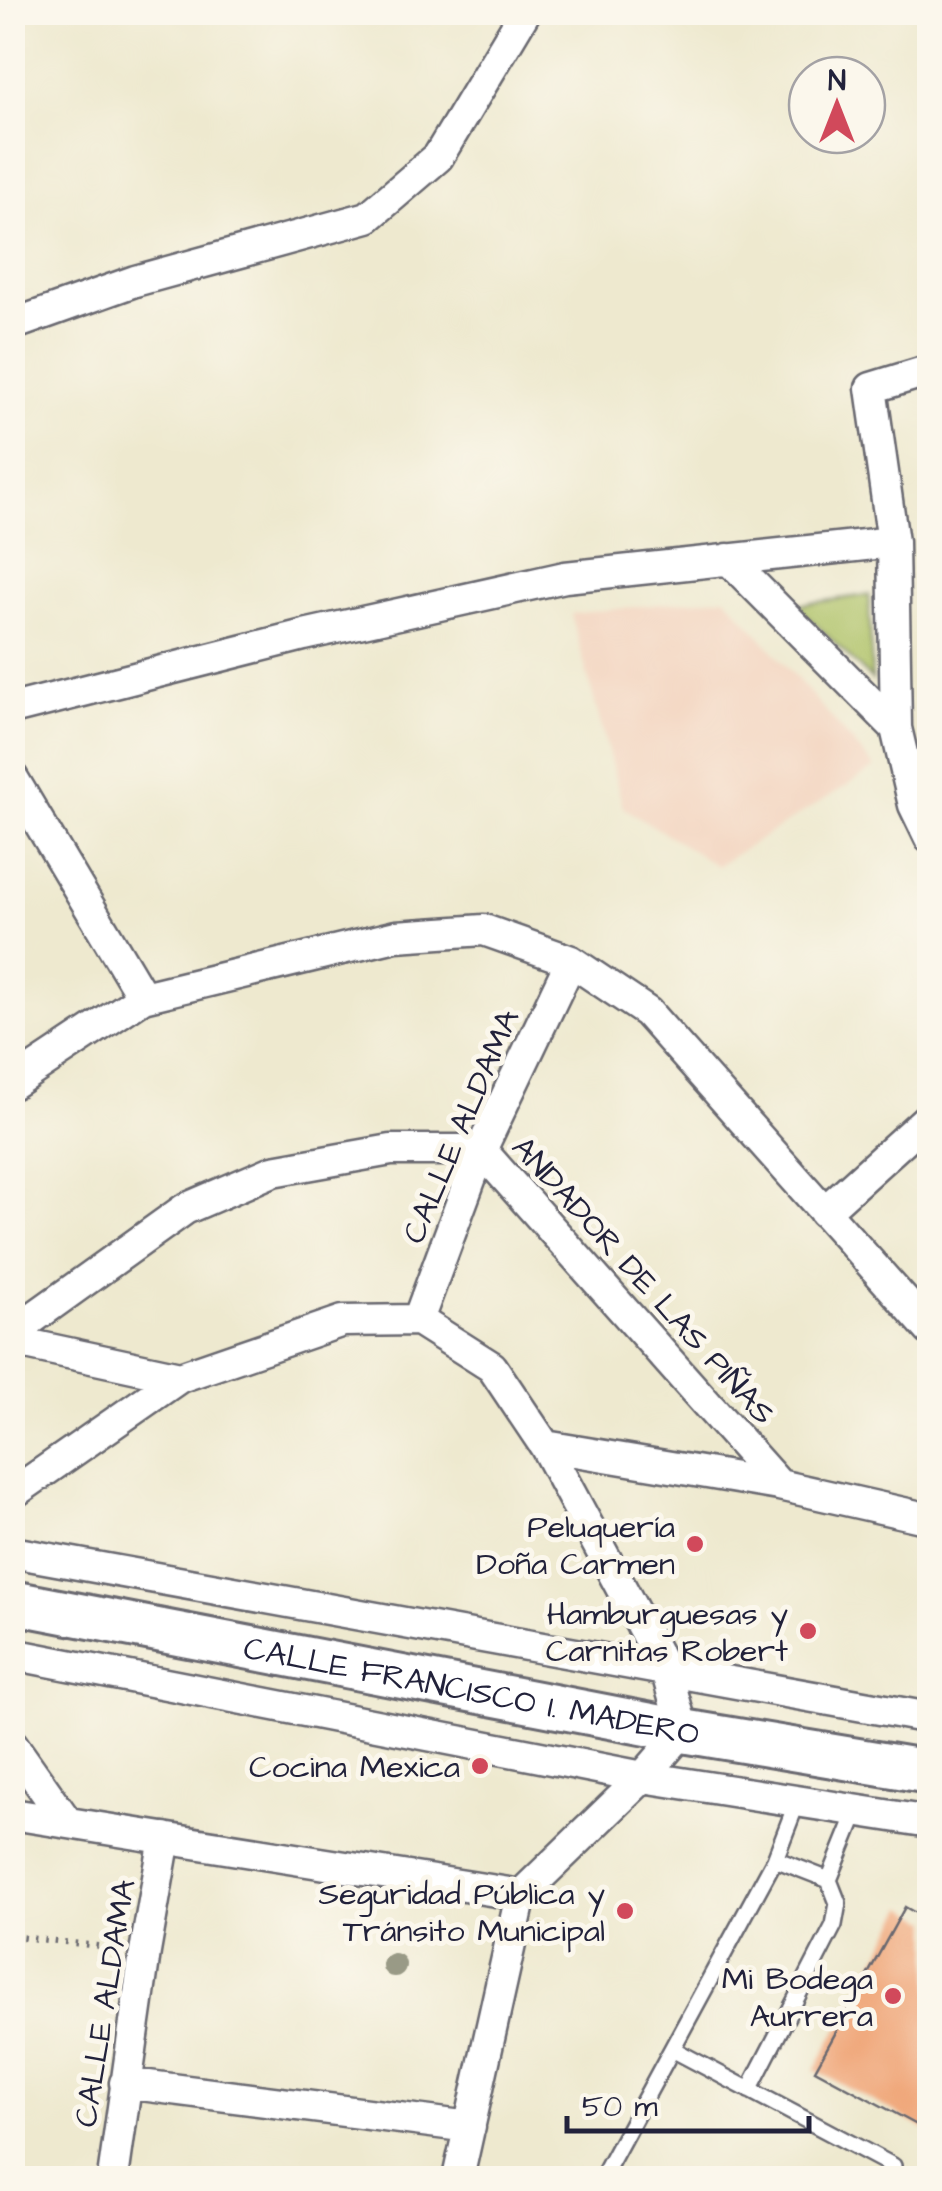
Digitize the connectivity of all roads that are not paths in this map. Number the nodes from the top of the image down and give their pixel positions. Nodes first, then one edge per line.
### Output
1 (524, 12) edge
2 (12, 326) edge
3 (930, 370) edge
4 (892, 542) junction
5 (728, 559) junction
6 (12, 710) edge
7 (896, 728) junction
8 (12, 778) edge
9 (930, 838) edge
10 (571, 961) junction
11 (143, 998) junction
12 (12, 1084) edge
13 (926, 1126) edge
14 (482, 1150) junction
15 (824, 1212) junction
16 (418, 1320) junction
17 (930, 1330) edge
18 (12, 1337) edge
19 (180, 1377) junction
20 (545, 1446) junction
21 (779, 1484) junction
22 (12, 1494) edge
23 (930, 1519) edge
24 (12, 1552) edge
25 (12, 1602) edge
26 (12, 1654) edge
27 (668, 1672) junction
28 (930, 1718) edge
29 (683, 1731) junction
30 (12, 1744) edge
31 (930, 1772) edge
32 (643, 1776) junction
33 (797, 1802) junction
34 (857, 1810) junction
35 (12, 1814) edge
36 (67, 1822) junction
37 (930, 1822) edge
38 (165, 1838) junction
39 (775, 1859) junction
40 (829, 1880) junction
41 (521, 1894) junction
42 (674, 2050) junction
43 (125, 2082) junction
44 (749, 2090) junction
45 (470, 2127) junction
46 (892, 2166) dead end
47 (112, 2178) edge
48 (458, 2178) edge
49 (602, 2178) edge

1 - 2 street
3 - 4 street
4 - 5 street
4 - 7 street
5 - 6 street
5 - 7 street
7 - 9 street
8 - 11 street
10 - 11 street
10 - 14 street, CALLE ALDAMA
10 - 15 street
11 - 12 street
13 - 15 street
14 - 16 street, CALLE ALDAMA
14 - 18 street, ANDADOR DE LAS PIÑAS
14 - 21 street, ANDADOR DE LAS PIÑAS
15 - 17 street
16 - 19 street
16 - 20 street
18 - 19 street
19 - 22 street
20 - 21 street
20 - 27 street
21 - 23 street
24 - 27 street
25 - 29 street, CALLE FRANCISCO I. MADERO
26 - 32 street
27 - 28 street
27 - 29 street
29 - 31 street, CALLE FRANCISCO I. MADERO
29 - 32 street
30 - 36 street
32 - 33 street
32 - 41 street
33 - 34 street
33 - 39 lane
34 - 37 street
34 - 40 lane
35 - 36 street
36 - 38 street
38 - 41 street
38 - 43 street, CALLE ALDAMA
39 - 40 lane
39 - 42 lane
40 - 44 lane
41 - 45 street
42 - 44 lane
42 - 49 lane
43 - 45 street
43 - 47 street, CALLE ALDAMA
44 - 46 lane
45 - 48 street

